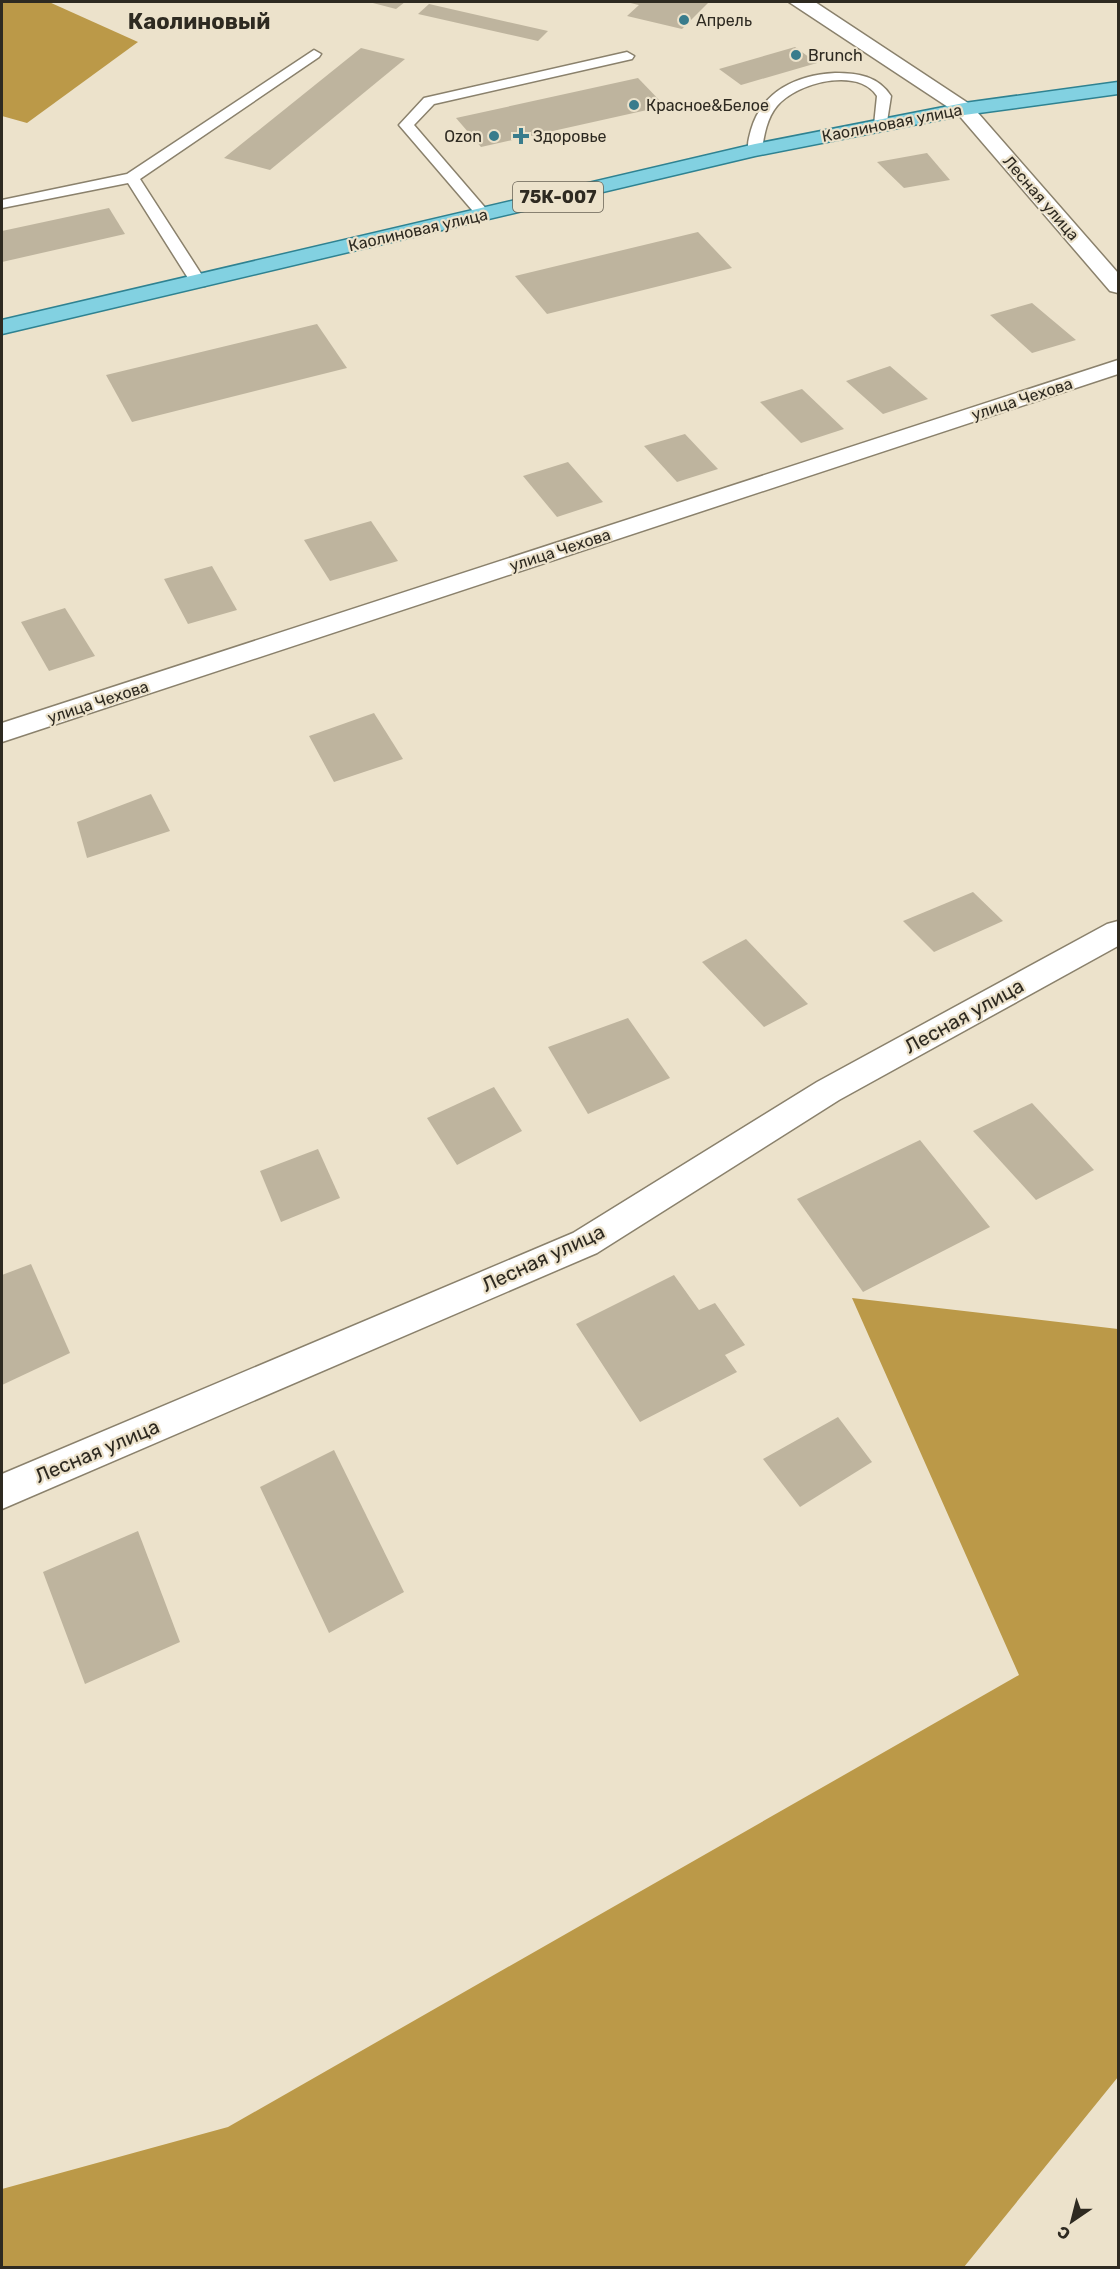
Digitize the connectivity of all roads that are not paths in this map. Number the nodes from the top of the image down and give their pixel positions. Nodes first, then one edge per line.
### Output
1 (798, 2) edge
2 (314, 54) dead end
3 (627, 56) dead end
4 (1119, 88) edge
5 (964, 110) junction
6 (881, 125) junction
7 (755, 150) junction
8 (132, 178) junction
9 (2, 204) edge
10 (483, 214) junction
11 (199, 283) junction
12 (1119, 286) edge
13 (2, 327) edge
14 (1119, 367) edge
15 (2, 734) edge
16 (1119, 932) edge
17 (2, 1492) edge

1 - 5 street, Лесная улица
2 - 8 lane
3 - 10 lane
4 - 5 main road, Каолиновая улица / 75К-007
5 - 6 main road, Каолиновая улица / 75К-007
5 - 12 street, Лесная улица
6 - 7 main road, Каолиновая улица / 75К-007
6 - 7 lane
7 - 10 main road, Каолиновая улица / 75К-007
8 - 9 lane
8 - 11 lane
10 - 11 main road, Каолиновая улица / 75К-007
11 - 13 main road, Каолиновая улица / 75К-007
14 - 15 street, улица Чехова
16 - 17 street, Лесная улица

